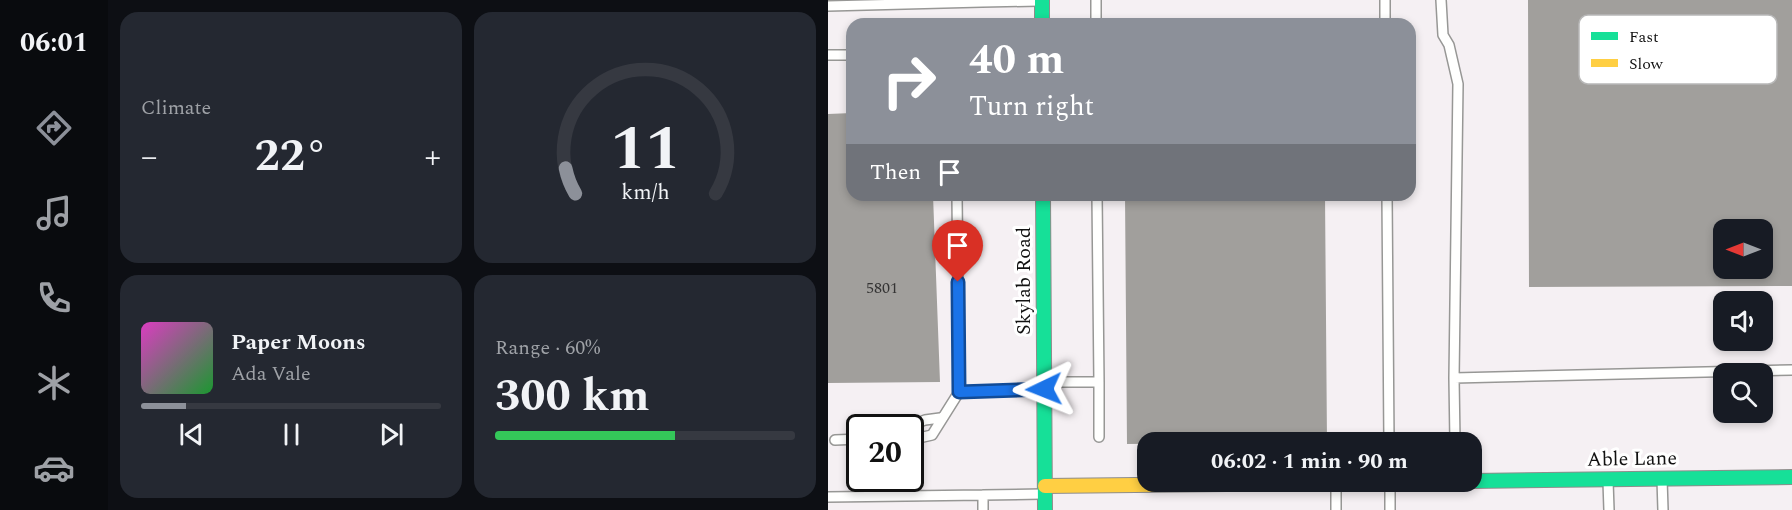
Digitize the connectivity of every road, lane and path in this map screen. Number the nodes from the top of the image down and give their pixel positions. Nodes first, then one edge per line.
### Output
1 (1042, 0) edge
2 (1096, 0) edge
3 (1385, 0) edge
4 (1442, 0) edge
5 (982, 1) edge
6 (828, 6) edge
7 (1042, 18) edge
8 (1096, 18) edge
9 (1385, 18) edge
10 (846, 55) edge
11 (828, 56) edge
12 (957, 201) edge
13 (1043, 201) edge
14 (1097, 201) edge
15 (1387, 201) edge
16 (1792, 370) edge
17 (1454, 378) junction
18 (1099, 382) junction
19 (1044, 386) junction
20 (959, 392) junction
21 (940, 418) junction
22 (924, 420) edge
23 (1389, 432) edge
24 (1455, 432) edge
25 (924, 437) edge
26 (1099, 437) dead end
27 (835, 440) dead end
28 (846, 440) edge
29 (1792, 477) edge
30 (1662, 478) junction
31 (1608, 479) junction
32 (1482, 481) edge
33 (1137, 487) edge
34 (1045, 490) junction
35 (1336, 492) edge
36 (1390, 492) edge
37 (983, 495) junction
38 (828, 497) edge
39 (983, 510) edge
40 (1045, 510) edge
41 (1336, 510) edge
42 (1390, 510) edge
43 (1609, 510) edge
44 (1663, 510) edge

1 - 5 lane
1 - 7 street
2 - 8 lane
3 - 9 lane
4 - 17 lane
5 - 6 lane
10 - 11 lane
12 - 20 lane
13 - 19 street, Skylab Road
14 - 18 lane
15 - 23 lane
16 - 17 lane
17 - 24 lane
18 - 19 lane
18 - 26 lane
19 - 20 lane
19 - 34 street, Skylab Road
20 - 21 lane
21 - 22 lane
21 - 25 lane
27 - 28 lane
29 - 30 street, Able Lane
30 - 31 street, Able Lane
30 - 44 lane
31 - 32 street, Able Lane
31 - 43 lane
33 - 34 street
34 - 37 lane
34 - 40 street, Skylab Road
35 - 41 lane
36 - 42 lane
37 - 38 lane
37 - 39 lane

